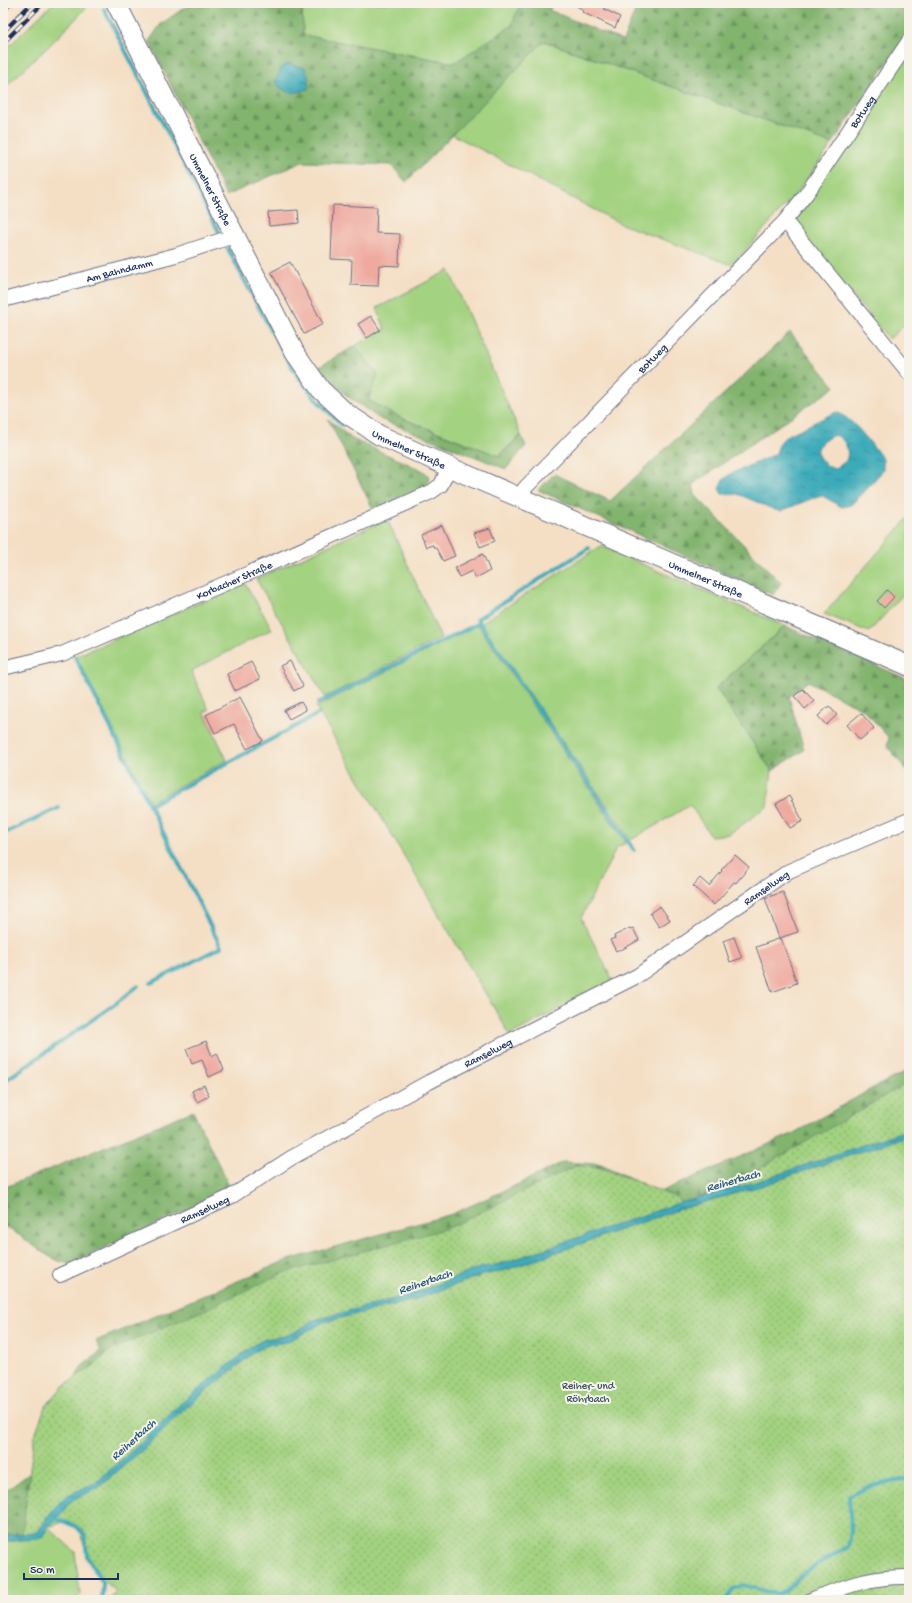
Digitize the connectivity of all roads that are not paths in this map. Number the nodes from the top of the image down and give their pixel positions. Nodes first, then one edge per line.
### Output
1 (116, 3) edge
2 (909, 41) edge
3 (785, 221) junction
4 (234, 236) junction
5 (3, 300) edge
6 (909, 373) edge
7 (449, 467) junction
8 (520, 497) junction
9 (909, 666) edge
10 (3, 668) edge
11 (909, 820) edge
12 (60, 1275) dead end
13 (909, 1576) edge
14 (811, 1600) edge

1 - 4 main road, Ummelner Straße
2 - 3 street, Botweg
3 - 6 street
3 - 8 street, Botweg
4 - 5 street, Am Bahndamm
4 - 7 main road, Ummelner Straße
7 - 8 main road, Ummelner Straße
7 - 10 street, Korbacher Straße
8 - 9 main road, Ummelner Straße
11 - 12 street, Ramselweg
13 - 14 street

